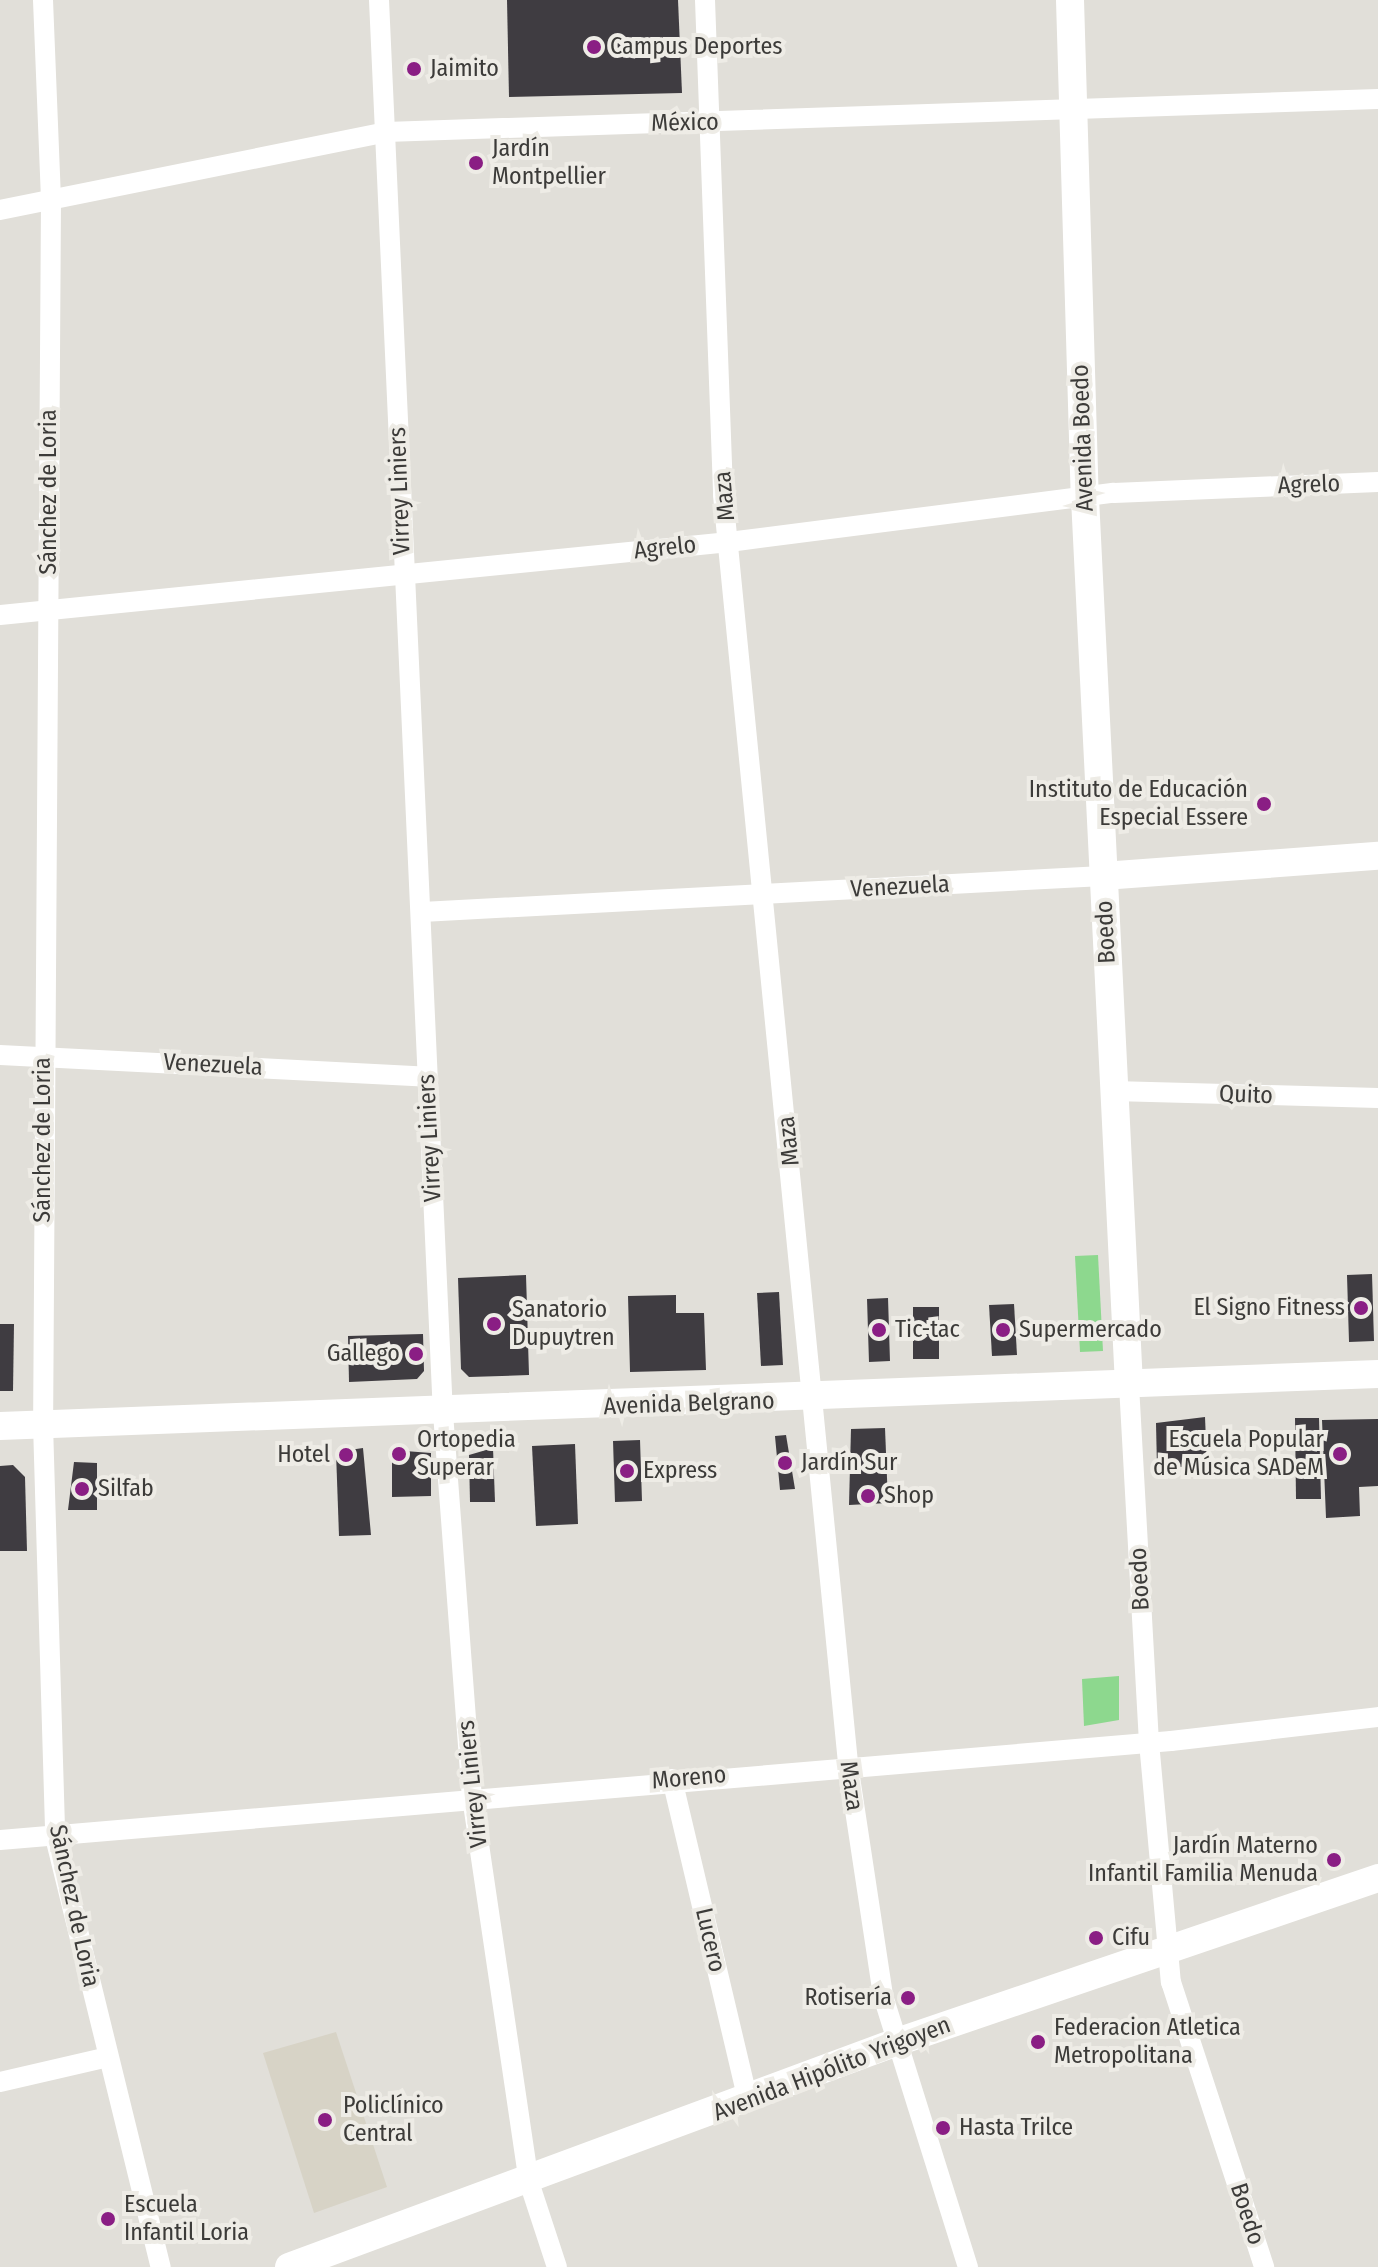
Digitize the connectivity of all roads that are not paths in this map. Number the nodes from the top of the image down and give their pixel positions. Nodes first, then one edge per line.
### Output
1 (43, 0) edge
2 (379, 0) edge
3 (705, 0) edge
4 (1070, 0) edge
5 (1378, 99) edge
6 (1073, 112) junction
7 (711, 123) junction
8 (386, 132) junction
9 (51, 200) junction
10 (0, 210) edge
11 (1378, 482) edge
12 (1085, 498) junction
13 (729, 542) junction
14 (404, 574) junction
15 (48, 609) junction
16 (0, 615) edge
17 (1378, 856) edge
18 (1103, 876) junction
19 (765, 895) junction
20 (422, 912) junction
21 (0, 1055) edge
22 (44, 1056) junction
23 (427, 1077) junction
24 (1113, 1091) junction
25 (1378, 1098) edge
26 (1378, 1374) edge
27 (1129, 1385) junction
28 (814, 1398) junction
29 (443, 1413) junction
30 (43, 1424) junction
31 (0, 1426) edge
32 (1378, 1717) edge
33 (1149, 1742) junction
34 (848, 1764) junction
35 (672, 1779) junction
36 (472, 1797) junction
37 (55, 1837) junction
38 (0, 1840) edge
39 (1378, 1878) edge
40 (1168, 1950) junction
41 (894, 2043) junction
42 (108, 2057) junction
43 (0, 2082) edge
44 (748, 2101) junction
45 (529, 2182) junction
46 (161, 2267) edge
47 (289, 2267) edge
48 (557, 2267) edge
49 (968, 2267) edge
50 (1264, 2267) edge

1 - 9 street, Sánchez de Loria
2 - 8 street, Virrey Liniers
3 - 7 street, Maza
4 - 6 main road, Avenida Boedo
5 - 6 street, México
6 - 7 street, México
6 - 12 main road, Avenida Boedo
7 - 8 street, México
7 - 13 street, Maza
8 - 9 street, México
8 - 14 street, Virrey Liniers
9 - 10 street, México
9 - 15 street, Sánchez de Loria
11 - 12 street, Agrelo
12 - 13 street, Agrelo
12 - 18 main road, Avenida Boedo
13 - 14 street, Agrelo
13 - 19 street, Maza
14 - 15 street, Agrelo
14 - 20 street, Virrey Liniers
15 - 16 street, Agrelo
15 - 22 street, Sánchez de Loria
17 - 18 main road, Venezuela
18 - 19 street, Venezuela
18 - 24 main road, Boedo
19 - 20 street, Venezuela
19 - 28 street, Maza
20 - 23 street, Virrey Liniers
21 - 22 street, Venezuela
22 - 23 street, Venezuela
22 - 30 street, Sánchez de Loria
23 - 29 street, Virrey Liniers
24 - 25 street, Quito
24 - 27 main road, Boedo
26 - 27 main road, Avenida Belgrano
27 - 28 main road, Avenida Belgrano
27 - 33 street, Boedo
28 - 29 main road, Avenida Belgrano
28 - 34 street, Maza
29 - 30 main road, Avenida Belgrano
29 - 36 street, Virrey Liniers
30 - 31 main road, Avenida Belgrano
30 - 37 street, Sánchez de Loria
32 - 33 street, Moreno
33 - 34 street, Moreno
33 - 40 street, Boedo
34 - 35 street, Moreno
34 - 41 street, Maza
35 - 36 street, Moreno
35 - 44 street, Lucero
36 - 37 street, Moreno
36 - 45 street, Virrey Liniers
37 - 38 street, Moreno
37 - 42 street, Sánchez de Loria
39 - 40 main road, Avenida Hipólito Yrigoyen
40 - 41 main road, Avenida Hipólito Yrigoyen
40 - 50 street, Boedo
41 - 44 main road, Avenida Hipólito Yrigoyen
41 - 49 street, Maza
42 - 43 street
42 - 46 street, Sánchez de Loria
44 - 45 main road, Avenida Hipólito Yrigoyen
45 - 47 main road, Avenida Hipólito Yrigoyen
45 - 48 street, Virrey Liniers

